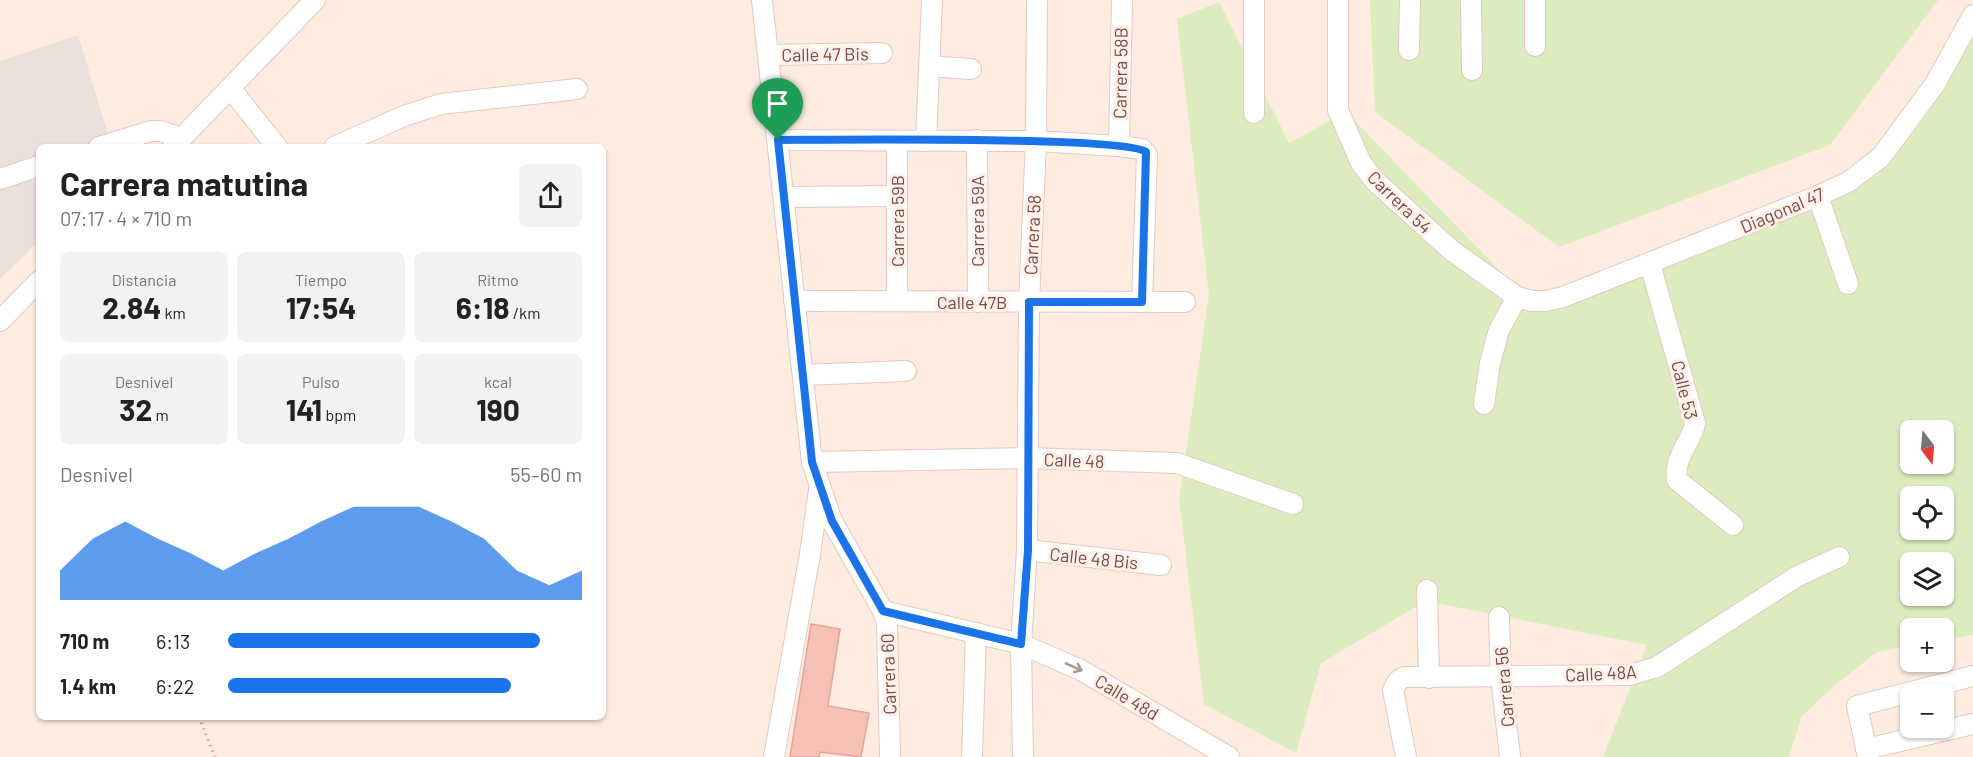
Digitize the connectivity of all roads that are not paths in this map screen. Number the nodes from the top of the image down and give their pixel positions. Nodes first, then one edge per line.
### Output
1 (762, 0) edge
2 (932, 0) edge
3 (1037, 0) edge
4 (1122, 0) edge
5 (1254, 0) edge
6 (1338, 0) edge
7 (1410, 0) edge
8 (1471, 0) edge
9 (1535, 0) edge
10 (305, 4) edge
11 (1973, 15) edge
12 (1535, 46) dead end
13 (1409, 50) dead end
14 (882, 53) dead end
15 (768, 55) junction
16 (929, 66) junction
17 (971, 69) dead end
18 (1472, 70) dead end
19 (231, 89) junction
20 (577, 89) dead end
21 (1254, 114) dead end
22 (778, 140) junction
23 (977, 140) junction
24 (897, 141) junction
25 (926, 141) junction
26 (1036, 141) junction
27 (177, 143) edge
28 (109, 144) edge
29 (275, 144) edge
30 (341, 144) edge
31 (1119, 146) junction
32 (36, 167) edge
33 (0, 179) edge
34 (897, 195) junction
35 (1818, 196) junction
36 (784, 197) junction
37 (1650, 264) junction
38 (1848, 284) dead end
39 (36, 285) edge
40 (1517, 297) junction
41 (795, 301) junction
42 (897, 301) junction
43 (978, 302) junction
44 (1029, 302) junction
45 (1142, 302) junction
46 (1185, 302) dead end
47 (0, 321) edge
48 (906, 372) dead end
49 (803, 375) junction
50 (1484, 404) dead end
51 (1027, 458) junction
52 (812, 462) junction
53 (819, 488) junction
54 (1293, 504) dead end
55 (1733, 525) dead end
56 (1028, 550) junction
57 (1839, 557) dead end
58 (1161, 565) dead end
59 (1427, 590) dead end
60 (883, 611) junction
61 (1499, 617) dead end
62 (976, 633) junction
63 (1021, 640) junction
64 (1052, 642) dead end
65 (1501, 676) junction
66 (1973, 676) edge
67 (1429, 678) junction
68 (1973, 724) edge
69 (1867, 753) edge
70 (774, 757) edge
71 (890, 757) edge
72 (972, 757) edge
73 (1023, 757) edge
74 (1228, 757) edge
75 (1406, 757) edge
76 (1510, 757) edge

1 - 15 street, Carrera 60
2 - 16 street
3 - 26 street, Carrera 58
4 - 31 street, Carrera 58B
5 - 21 street
6 - 40 street, Carrera 54
7 - 13 street
8 - 18 street
9 - 12 street
10 - 19 street
11 - 35 street, Diagonal 47
14 - 15 street, Calle 47 Bis
15 - 22 street, Carrera 60
16 - 17 street
16 - 25 street
19 - 27 street
19 - 29 street
20 - 30 street
22 - 24 street
22 - 36 street, Carrera 60
23 - 25 street
23 - 26 street
23 - 43 street, Carrera 59A
24 - 25 street
24 - 34 street, Carrera 59B
26 - 31 street
26 - 44 street, Carrera 58
27 - 28 street
31 - 45 street
32 - 33 street
34 - 36 street
34 - 42 street, Carrera 59B
35 - 37 street, Diagonal 47
35 - 38 street
36 - 41 street, Carrera 60
37 - 40 street, Diagonal 47
37 - 55 street, Calle 53
39 - 47 street
40 - 50 street
41 - 42 street, Calle 47B
41 - 49 street, Carrera 60
42 - 43 street, Calle 47B
43 - 44 street, Calle 47B
44 - 45 street, Calle 47B
44 - 51 street, Carrera 58
45 - 46 street, Calle 47B
48 - 49 street
49 - 52 street, Carrera 60
51 - 52 street, Calle 48
51 - 54 street, Calle 48
51 - 56 street, Carrera 58
52 - 53 street, Carrera 60
53 - 60 street, Carrera 60
53 - 70 street
56 - 58 street, Calle 48 Bis
56 - 63 street, Carrera 58
57 - 65 street, Calle 48A
59 - 67 street
60 - 62 street
60 - 71 street, Carrera 60
61 - 65 street, Carrera 56
62 - 63 street
62 - 72 street
63 - 64 street
63 - 73 street, Carrera 58
63 -> 74 street, Calle 48d
65 - 67 street, Calle 48A
65 - 76 street, Carrera 56
66 - 69 street
67 - 75 street, Calle 48A
68 - 69 street

